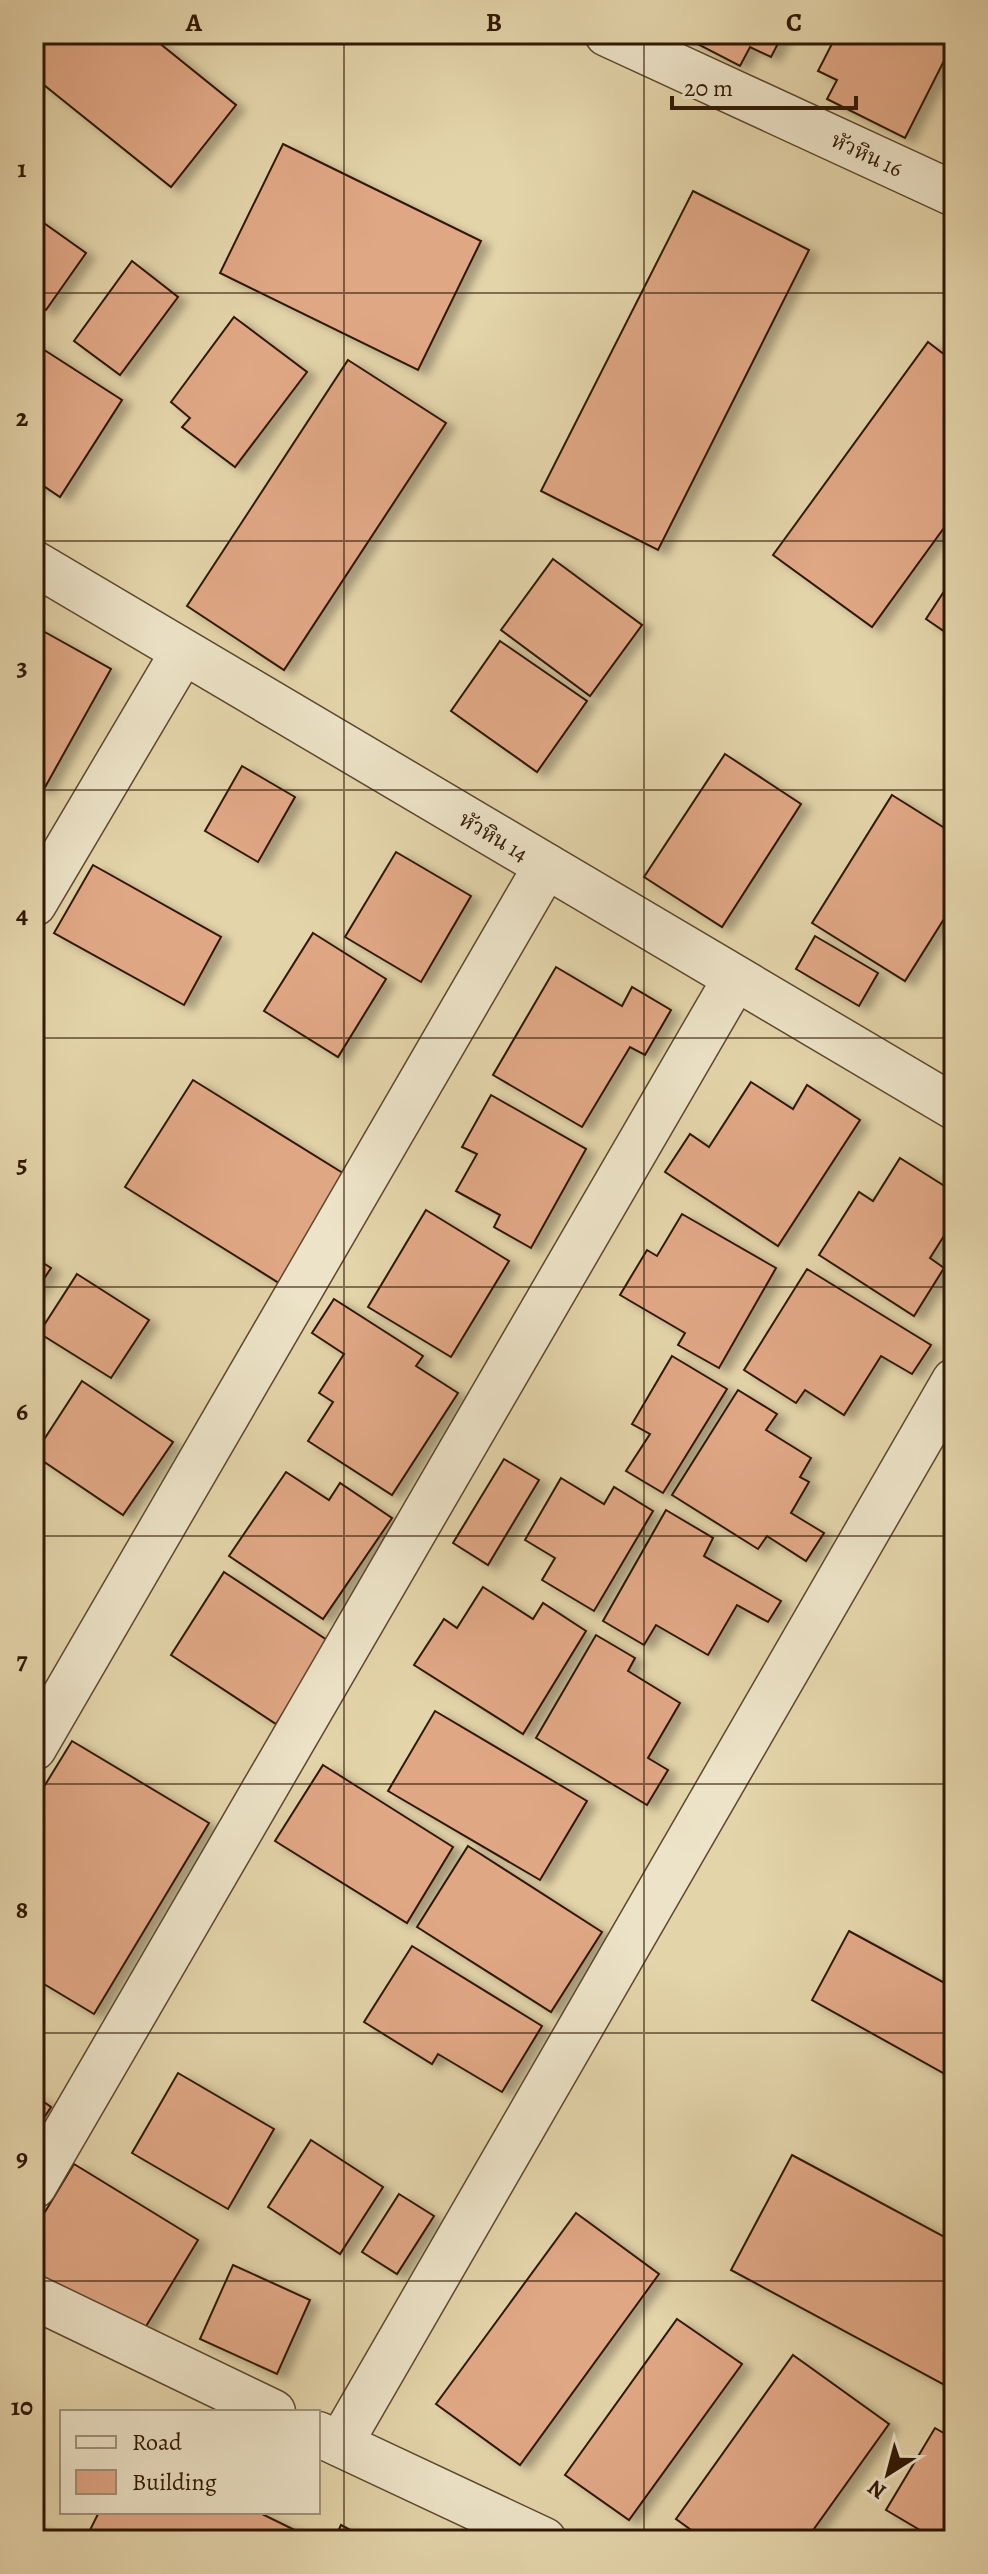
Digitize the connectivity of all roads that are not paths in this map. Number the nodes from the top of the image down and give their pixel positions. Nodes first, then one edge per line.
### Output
1 (607, 34) edge
2 (954, 194) edge
3 (34, 563) edge
4 (183, 652) junction
5 (546, 866) junction
6 (34, 904) edge
7 (735, 979) junction
8 (954, 1107) edge
9 (954, 1381) edge
10 (34, 1748) edge
11 (34, 2186) edge
12 (34, 2297) edge
13 (269, 2410) edge
14 (329, 2439) edge
15 (544, 2540) edge

1 - 2 street, หัวหิน 16
3 - 4 street, หัวหิน 14
4 - 5 street, หัวหิน 14
4 - 6 street
5 - 7 street, หัวหิน 14
5 - 10 street
7 - 8 street, หัวหิน 14
7 - 11 street
9 - 14 street
12 - 13 street
14 - 15 street

